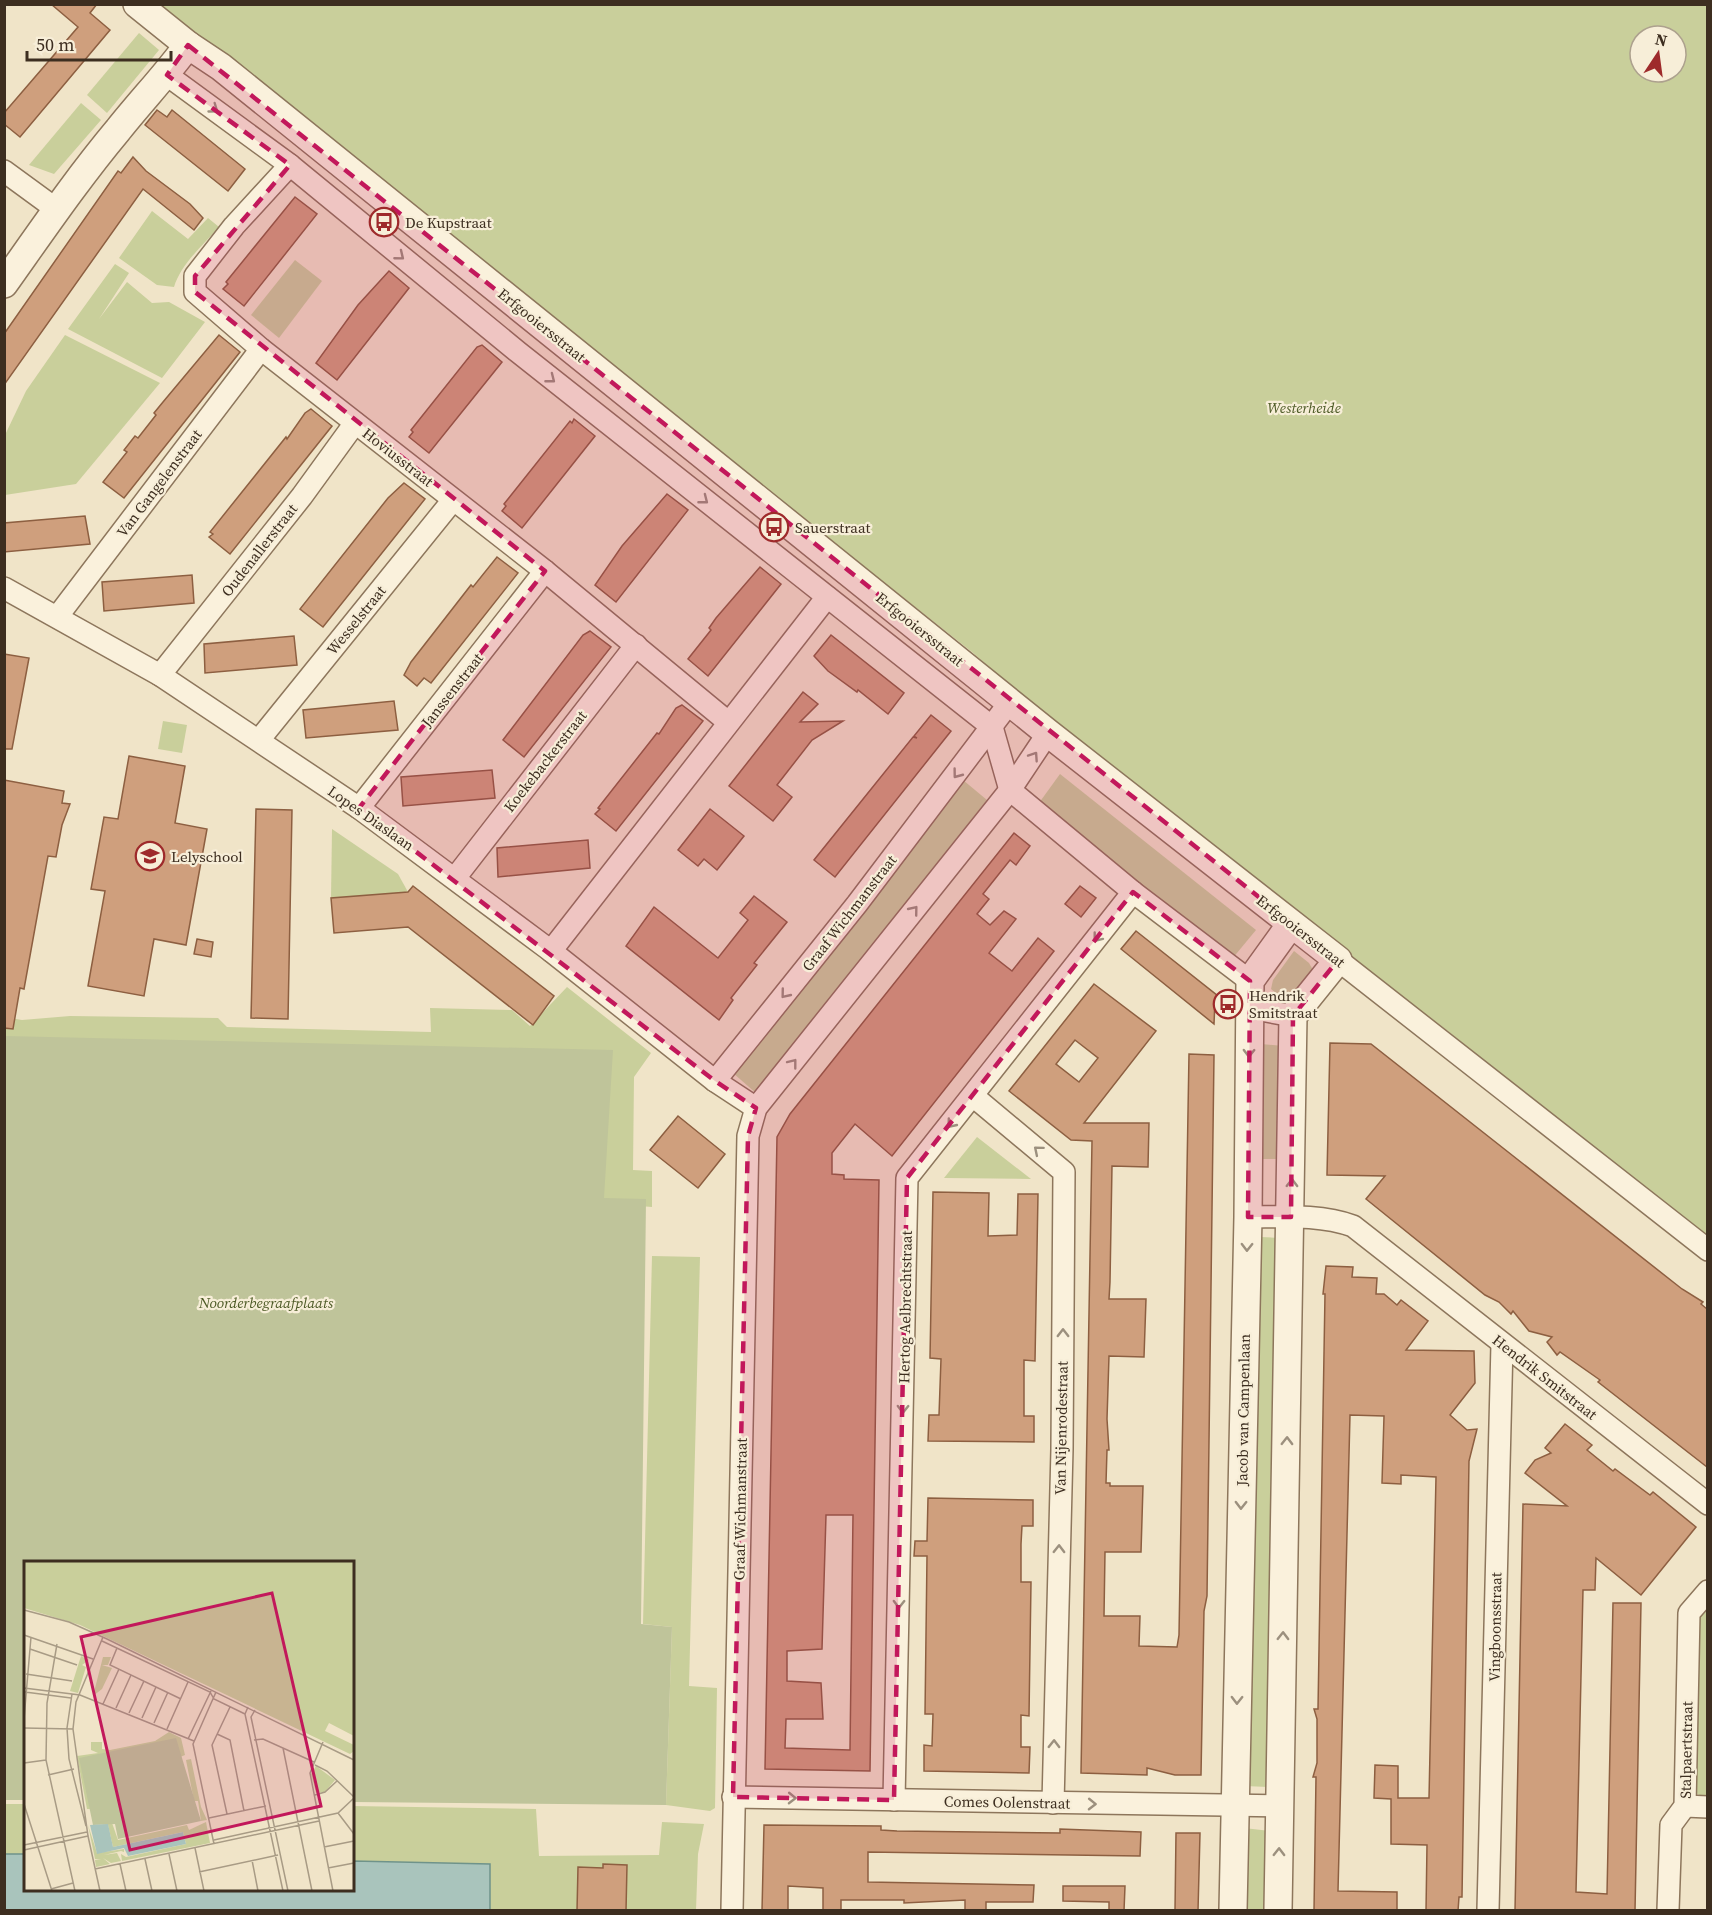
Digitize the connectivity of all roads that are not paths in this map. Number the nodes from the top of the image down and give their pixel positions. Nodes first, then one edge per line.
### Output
1 (137, 4) edge
2 (188, 45) junction
3 (167, 75) junction
4 (290, 165) junction
5 (4, 171) edge
6 (56, 209) junction
7 (4, 284) edge
8 (261, 350) junction
9 (356, 423) junction
10 (453, 500) junction
11 (544, 571) junction
12 (4, 588) edge
13 (827, 597) junction
14 (57, 617) junction
15 (636, 645) junction
16 (159, 675) junction
17 (1010, 702) junction
18 (728, 722) junction
19 (992, 727) junction
20 (1047, 733) junction
21 (259, 740) junction
22 (1010, 790) junction
23 (359, 808) junction
24 (455, 878) junction
25 (1134, 892) junction
26 (1291, 924) junction
27 (551, 951) junction
28 (1338, 960) junction
29 (1250, 981) junction
30 (1250, 1008) junction
31 (1293, 1016) junction
32 (715, 1081) junction
33 (973, 1096) junction
34 (756, 1108) junction
35 (1292, 1216) junction
36 (1248, 1217) junction
37 (1707, 1250) edge
38 (1502, 1344) junction
39 (1707, 1504) edge
40 (1707, 1591) edge
41 (734, 1797) junction
42 (894, 1800) junction
43 (1053, 1803) junction
44 (1235, 1806) junction
45 (1280, 1806) junction
46 (1685, 1806) junction
47 (1707, 1807) edge
48 (732, 1911) edge
49 (1233, 1911) edge
50 (1278, 1911) edge
51 (1488, 1911) edge
52 (1668, 1911) edge

1 - 2 street, Erfgooiersstraat
2 - 3 street
2 - 17 street, Erfgooiersstraat
3 -> 4 street
3 - 6 street
4 - 8 street, Hoviusstraat
4 -> 13 street
5 - 6 street
6 - 7 street
8 - 9 street, Hoviusstraat
8 - 14 street, Van Gangelenstraat
9 - 10 street, Hoviusstraat
9 - 16 street, Oudenallerstraat
10 - 11 street, Hoviusstraat
10 - 21 street, Wesselstraat
11 - 15 street, Hoviusstraat
11 - 23 street, Janssenstraat
12 - 14 street, Lopes Diaslaan
13 - 18 street
13 - 19 street
14 - 16 street, Lopes Diaslaan
15 - 18 street, Hoviusstraat
15 - 24 street, Koekebackerstraat
16 - 21 street, Lopes Diaslaan
17 - 19 street, Graaf Wichmanstraat
17 - 20 street, Erfgooiersstraat
18 - 27 street
19 - 22 street
19 -> 32 street, Graaf Wichmanstraat
22 -> 20 street, Graaf Wichmanstraat
20 - 26 street, Erfgooiersstraat
21 - 23 street, Lopes Diaslaan
22 - 25 street
34 -> 22 street, Graaf Wichmanstraat
23 - 24 street, Lopes Diaslaan
24 - 27 street, Lopes Diaslaan
25 - 29 street
25 -> 33 street, Hertog Aelbrechtstraat
26 - 28 street, Erfgooiersstraat
26 - 29 street
27 - 32 street, Lopes Diaslaan
28 - 31 street
28 - 37 street, Erfgooiersstraat
29 - 30 street, Jacob van Campenlaan
30 - 31 street
30 -> 36 street, Jacob van Campenlaan
35 -> 31 street
32 - 34 street
33 -> 42 street, Hertog Aelbrechtstraat
43 -> 33 street, Van Nijenrodestraat
34 - 41 street, Graaf Wichmanstraat
35 - 36 street, Hendrik Smitstraat
35 - 38 street, Hendrik Smitstraat
45 -> 35 street
36 -> 44 street, Jacob van Campenlaan
38 - 39 street, Hendrik Smitstraat
38 - 51 street, Vingboonsstraat
40 - 46 street, Stalpaertstraat
41 -> 42 street, Comes Oolenstraat
41 - 48 street, Graaf Wichmanstraat
42 - 43 street, Comes Oolenstraat
43 -> 44 street, Comes Oolenstraat
44 - 45 street, Comes Oolenstraat
44 - 49 street, Jacob van Campenlaan
50 -> 45 street
46 - 47 street
46 - 52 street, Stalpaertstraat

